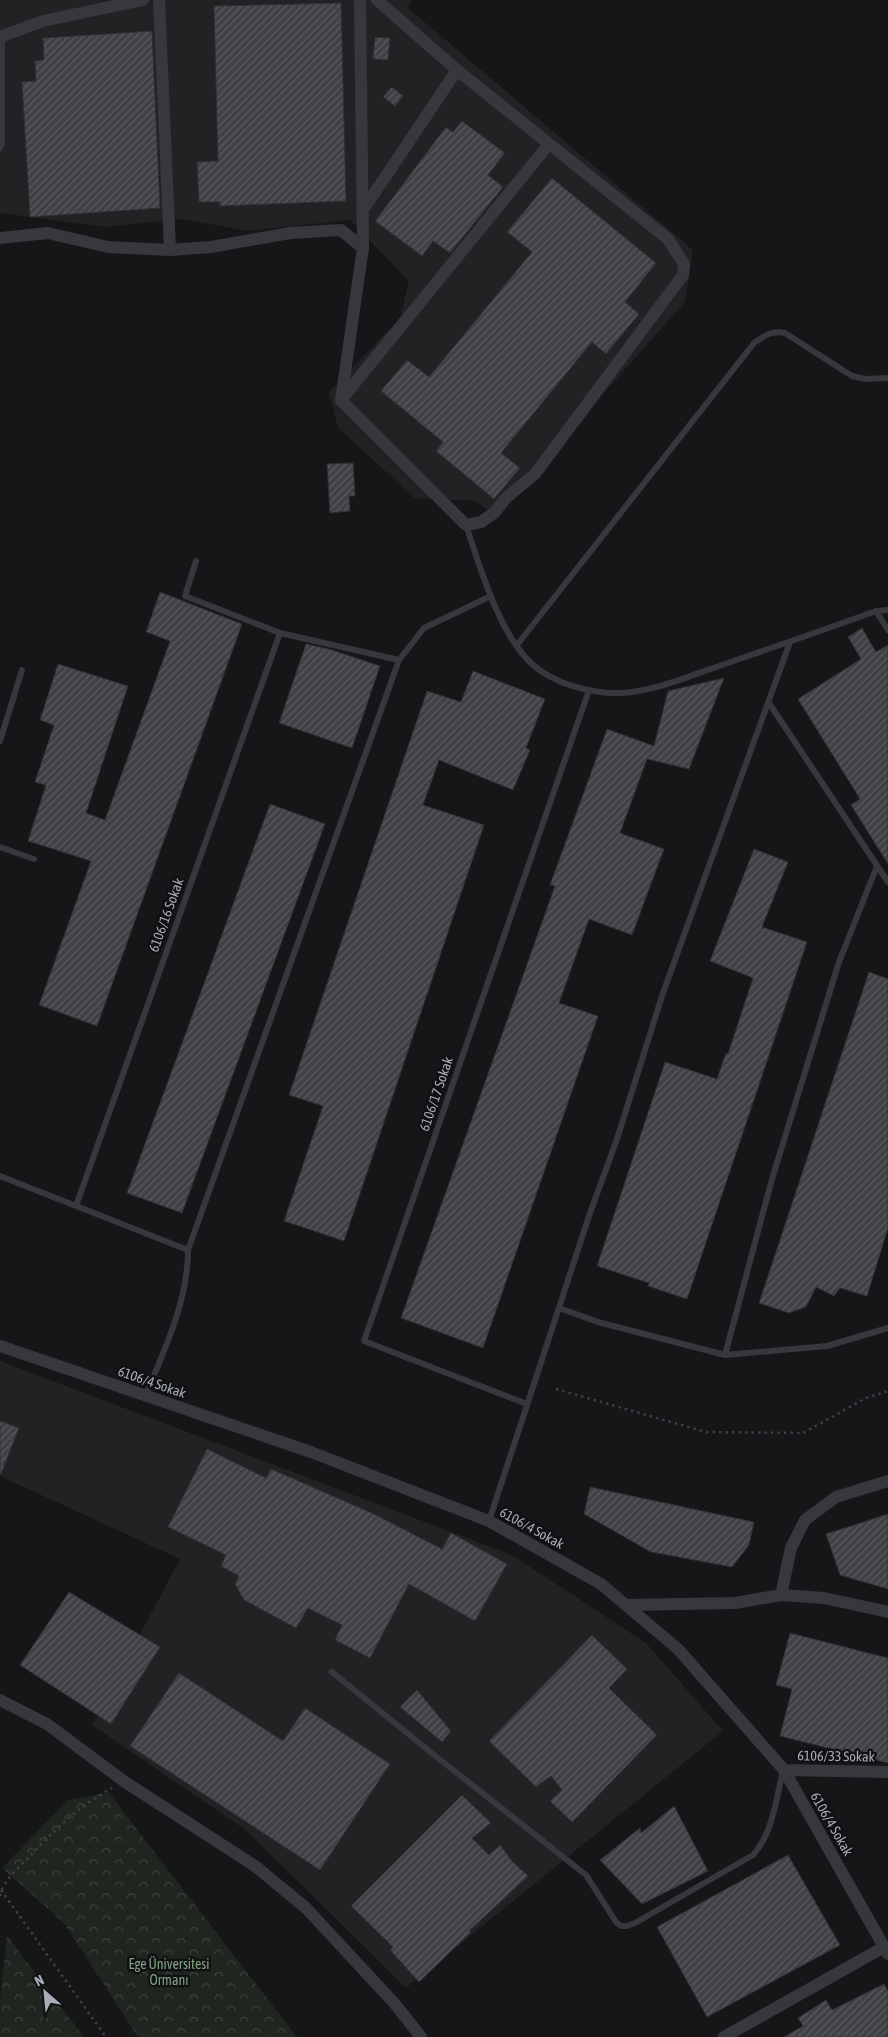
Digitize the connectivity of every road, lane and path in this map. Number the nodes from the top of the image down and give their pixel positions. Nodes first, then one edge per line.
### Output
1 (143, 0) edge
2 (159, 0) edge
3 (360, 0) edge
4 (377, 0) edge
5 (1, 36) edge
6 (457, 70) junction
7 (549, 144) junction
8 (0, 148) edge
9 (363, 210) junction
10 (0, 238) edge
11 (363, 248) junction
12 (170, 250) junction
13 (888, 378) edge
14 (341, 400) junction
15 (466, 525) junction
16 (196, 561) dead end
17 (491, 596) junction
18 (888, 610) edge
19 (876, 612) junction
20 (888, 630) edge
21 (280, 633) junction
22 (790, 642) junction
23 (516, 645) junction
24 (399, 660) junction
25 (22, 670) dead end
26 (589, 690) junction
27 (769, 703) junction
28 (0, 741) edge
29 (0, 847) edge
30 (34, 859) dead end
31 (878, 866) junction
32 (888, 882) edge
33 (0, 1176) edge
34 (76, 1206) junction
35 (188, 1250) junction
36 (559, 1308) junction
37 (888, 1328) edge
38 (0, 1346) edge
39 (725, 1355) junction
40 (556, 1389) dead end
41 (888, 1391) edge
42 (145, 1396) junction
43 (527, 1404) junction
44 (888, 1481) edge
45 (489, 1521) junction
46 (781, 1596) junction
47 (626, 1605) junction
48 (888, 1612) edge
49 (332, 1672) dead end
50 (0, 1700) edge
51 (784, 1770) junction
52 (888, 1772) edge
53 (124, 1782) junction
54 (2, 1890) junction
55 (0, 1896) edge
56 (887, 1949) edge
57 (106, 2037) edge
58 (421, 2037) edge
59 (724, 2037) edge

1 - 5 street
2 - 12 street
3 - 9 street
4 - 6 street
5 - 8 lane
6 - 7 street
6 - 9 street
7 - 14 street
7 - 15 street
9 - 11 street
10 - 12 street
11 - 12 street
11 - 14 street
13 - 23 lane
14 - 15 street
15 - 17 lane
16 - 21 lane
17 - 23 lane
17 - 24 lane
18 - 19 lane
19 - 20 lane
19 - 22 lane
21 - 24 lane
21 - 34 lane, 6106/16 Sokak
22 - 26 lane
22 - 27 lane
23 - 26 lane
24 - 35 lane
25 - 28 lane
26 - 43 lane, 6106/17 Sokak
27 - 31 lane
27 - 36 lane
29 - 30 lane
31 - 32 lane
31 - 39 lane
33 - 34 lane
34 - 35 lane
35 - 42 lane
36 - 39 lane
36 - 43 lane
37 - 39 lane
38 - 42 street, 6106/4 Sokak
40 - 41 path
42 - 45 street, 6106/4 Sokak
43 - 45 lane
44 - 46 street
45 - 47 street, 6106/4 Sokak
46 - 47 street
46 - 48 street
47 - 51 street, 6106/4 Sokak
49 - 51 lane
50 - 53 street
51 - 52 street, 6106/33 Sokak
51 - 56 street, 6106/4 Sokak
53 - 54 path
53 - 58 street
54 - 55 path
54 - 57 path
56 - 59 street

